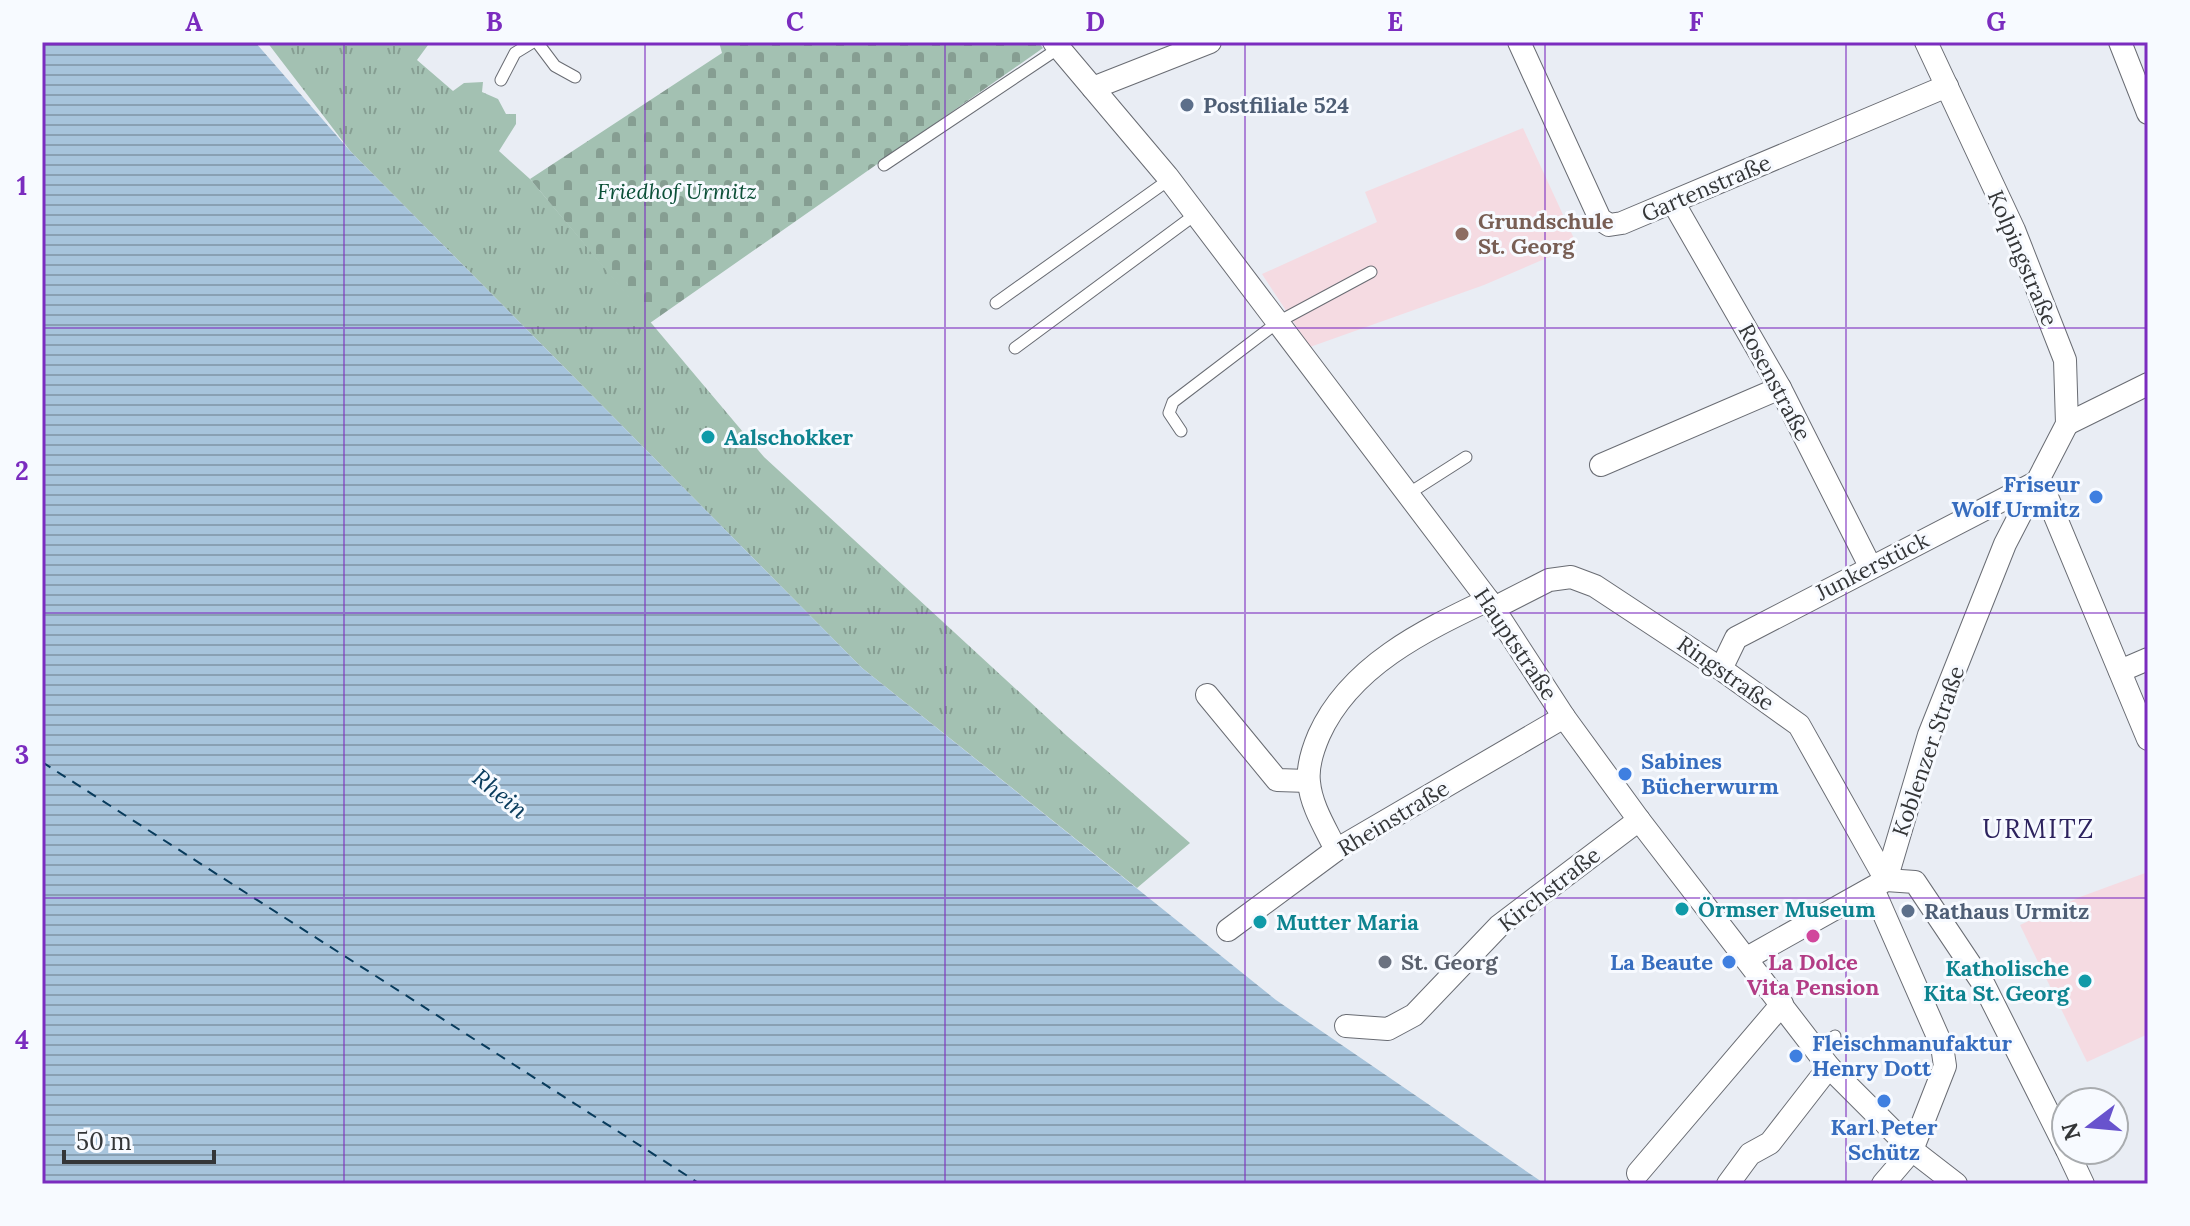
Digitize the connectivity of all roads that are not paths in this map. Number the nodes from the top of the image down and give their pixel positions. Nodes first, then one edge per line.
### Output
1 (535, 42) edge
2 (1210, 42) edge
3 (1519, 42) edge
4 (1926, 42) edge
5 (2120, 42) edge
6 (1057, 45) edge
7 (575, 77) dead end
8 (501, 80) dead end
9 (1947, 86) junction
10 (1093, 88) junction
11 (2148, 113) edge
12 (884, 165) dead end
13 (1170, 179) junction
14 (1673, 202) junction
15 (1196, 214) junction
16 (1371, 272) dead end
17 (996, 303) dead end
18 (1278, 322) junction
19 (1015, 348) dead end
20 (2148, 384) edge
21 (1780, 388) junction
22 (2067, 424) junction
23 (1181, 431) dead end
24 (1466, 457) dead end
25 (1601, 465) dead end
26 (2040, 480) junction
27 (1408, 494) junction
28 (1870, 566) junction
29 (1491, 604) junction
30 (2148, 659) edge
31 (1721, 669) junction
32 (2120, 671) junction
33 (1207, 695) dead end
34 (1564, 717) junction
35 (2148, 739) edge
36 (1308, 781) junction
37 (1639, 820) junction
38 (1336, 850) junction
39 (1879, 884) junction
40 (1228, 930) dead end
41 (1747, 958) junction
42 (1782, 1004) junction
43 (1346, 1026) dead end
44 (1835, 1036) dead end
45 (1823, 1059) junction
46 (2050, 1115) edge
47 (1912, 1150) junction
48 (2074, 1166) edge
49 (1638, 1173) dead end
50 (1728, 1184) edge
51 (1883, 1184) edge
52 (1956, 1184) edge
53 (2083, 1184) edge

1 - 7 lane
1 - 8 lane
2 - 10 street
3 - 14 street, Gartenstraße
4 - 9 street, Kolpingstraße
5 - 11 street
6 - 10 street, Hauptstraße
6 - 12 lane
9 - 14 street, Gartenstraße
9 - 22 street, Kolpingstraße
10 - 13 street, Hauptstraße
13 - 15 street, Hauptstraße
13 - 17 lane
14 - 21 street, Rosenstraße
15 - 18 street, Hauptstraße
15 - 19 lane
16 - 18 lane
18 - 23 lane
18 - 27 street, Hauptstraße
20 - 22 street
21 - 25 street
21 - 28 street, Rosenstraße
22 - 26 street, Kolpingstraße
24 - 27 lane
26 - 28 street, Junkerstück
26 - 32 street
26 - 39 street, Koblenzer Straße
27 - 29 street, Hauptstraße
28 - 31 street, Junkerstück
29 - 31 street, Ringstraße
29 - 34 street, Hauptstraße
29 - 36 street
30 - 32 street
31 - 39 street, Ringstraße
32 - 35 street
33 - 36 street
34 - 37 street, Hauptstraße
34 - 38 street, Rheinstraße
36 - 38 street
37 - 41 street, Hauptstraße
37 - 43 street, Kirchstraße
38 - 40 street, Rheinstraße
39 - 41 street
39 - 46 street
39 - 47 street, Ringstraße
41 - 42 street, Hauptstraße
42 - 45 street, Hauptstraße
42 - 49 street
44 - 45 lane
45 - 47 street, Hauptstraße
45 - 50 street
47 - 51 street, Ringstraße
47 - 52 street, Hauptstraße
48 - 53 street

